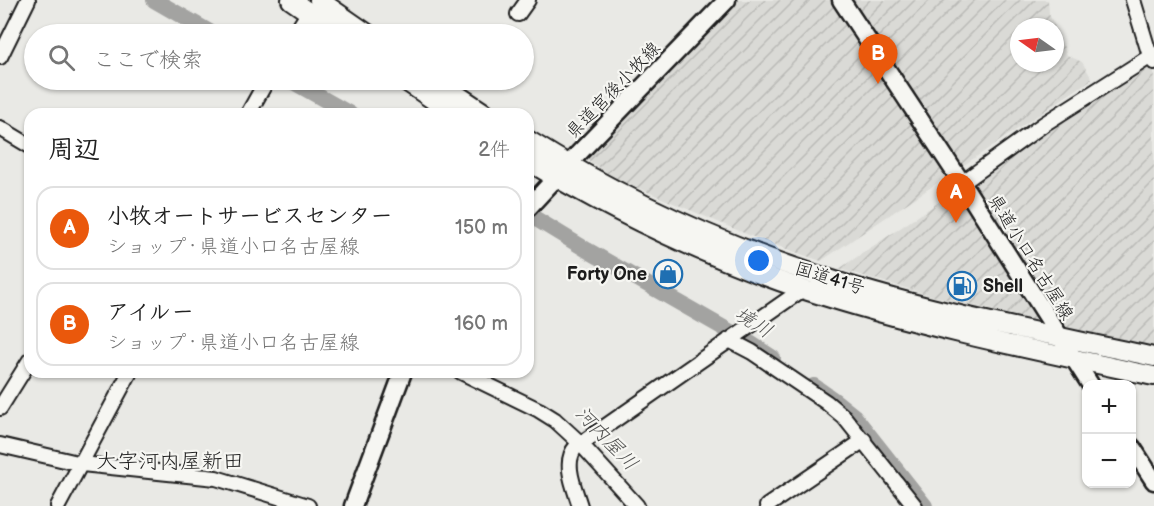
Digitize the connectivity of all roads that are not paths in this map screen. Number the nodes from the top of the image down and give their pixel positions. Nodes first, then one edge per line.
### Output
1 (28, 0) edge
2 (291, 0) edge
3 (528, 0) edge
4 (728, 0) edge
5 (841, 0) edge
6 (1133, 0) edge
7 (314, 6) edge
8 (518, 14) dead end
9 (302, 24) edge
10 (331, 24) edge
11 (349, 24) edge
12 (0, 57) edge
13 (1153, 57) edge
14 (261, 90) edge
15 (414, 90) edge
16 (450, 90) edge
17 (251, 108) edge
18 (433, 108) edge
19 (477, 108) edge
20 (0, 128) edge
21 (24, 142) edge
22 (534, 145) edge
23 (534, 163) edge
24 (563, 171) junction
25 (962, 183) junction
26 (534, 202) edge
27 (803, 289) junction
28 (1058, 336) junction
29 (729, 340) junction
30 (1154, 357) edge
31 (1073, 358) junction
32 (24, 370) edge
33 (1154, 376) edge
34 (127, 378) edge
35 (401, 378) edge
36 (473, 378) edge
37 (1087, 380) edge
38 (0, 408) edge
39 (864, 440) junction
40 (580, 443) junction
41 (0, 445) edge
42 (1136, 454) edge
43 (82, 464) junction
44 (1154, 481) edge
45 (58, 506) edge
46 (308, 506) edge
47 (353, 506) edge
48 (580, 506) edge
49 (637, 506) edge
50 (767, 506) edge
51 (915, 506) edge

1 - 12 street
2 - 7 highway
3 - 8 street
4 - 24 main road, 県道宮後小牧線
5 - 25 main road, 県道小口名古屋線
6 - 13 street
7 - 9 street
7 - 10 highway
7 - 11 highway
13 - 25 street
14 - 17 street
15 - 18 highway
16 - 19 highway
20 - 21 street
22 - 24 highway, 国道41号
23 - 24 highway, 国道41号
24 - 26 main road, 県道宮後小牧線
24 - 27 highway, 国道41号
24 - 28 highway, 国道41号
25 - 28 main road, 県道小口名古屋線
27 - 29 street
27 - 31 highway, 国道41号
28 - 30 highway, 国道41号
28 - 31 main road, 県道小口名古屋線
29 - 39 street
29 - 40 street
31 - 33 highway, 国道41号
31 - 37 main road, 県道小口名古屋線
32 - 38 street
34 - 43 street
35 - 47 main road
36 - 40 street
39 - 50 street
39 - 51 street
40 - 48 street
40 - 49 street
41 - 43 street
42 - 44 main road
43 - 45 street
43 - 46 street

